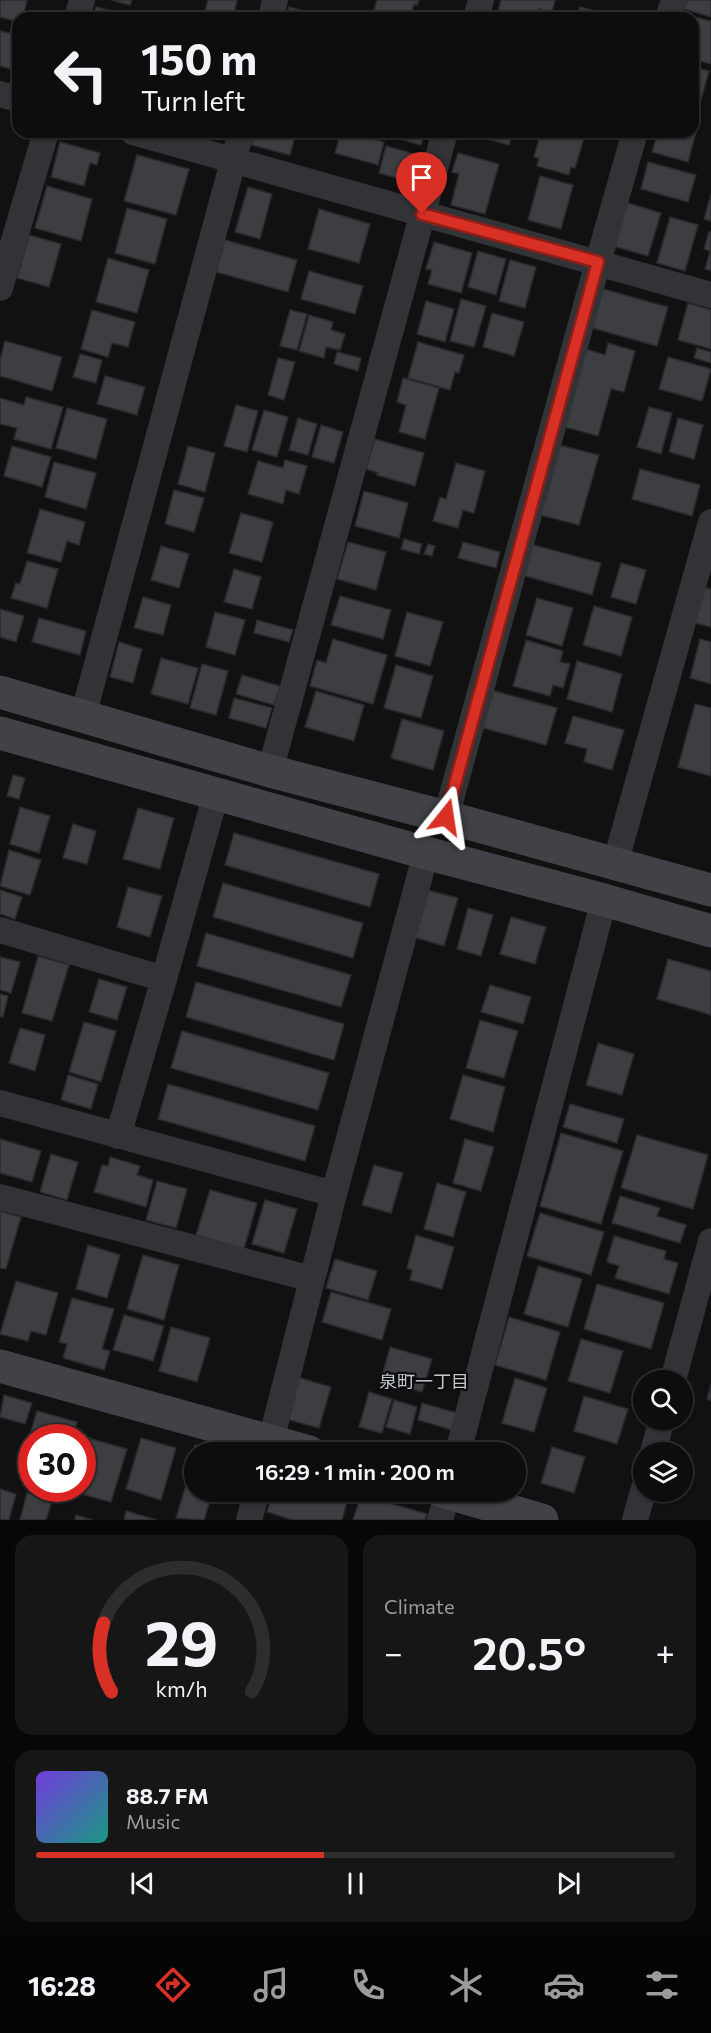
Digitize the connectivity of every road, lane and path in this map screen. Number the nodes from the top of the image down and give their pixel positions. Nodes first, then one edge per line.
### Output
1 (44, 138) edge
2 (153, 138) edge
3 (240, 138) edge
4 (443, 138) edge
5 (633, 138) edge
6 (234, 162) junction
7 (422, 214) junction
8 (598, 262) junction
9 (0, 288) edge
10 (711, 295) edge
11 (711, 522) edge
12 (0, 692) edge
13 (83, 716) junction
14 (0, 733) edge
15 (270, 771) junction
16 (216, 794) junction
17 (446, 817) junction
18 (426, 854) junction
19 (615, 864) junction
20 (711, 890) edge
21 (604, 900) junction
22 (0, 930) edge
23 (711, 931) edge
24 (164, 980) junction
25 (0, 1103) edge
26 (118, 1136) junction
27 (334, 1194) junction
28 (0, 1197) edge
29 (711, 1242) edge
30 (312, 1279) junction
31 (0, 1366) edge
32 (676, 1370) edge
33 (253, 1442) edge
34 (271, 1442) edge
35 (461, 1442) edge
36 (254, 1502) edge
37 (458, 1502) edge
38 (640, 1502) edge
39 (249, 1520) edge
40 (542, 1520) edge
41 (635, 1520) edge

1 - 9 street
2 - 6 street
3 - 6 street
4 - 7 street
5 - 8 street
6 - 7 street
6 - 13 street
7 - 8 street
7 - 15 street
8 - 10 street
8 - 17 street
11 - 19 street
12 - 13 street
13 - 15 street
14 - 16 street
15 - 17 street
16 - 18 street
16 - 24 street
17 - 19 street
18 - 21 street
18 - 27 street
19 - 20 street
21 - 23 street
21 - 35 street
22 - 24 street
24 - 26 street
25 - 26 street
26 - 27 street
27 - 30 street
28 - 30 street
29 - 32 street
30 - 34 street
31 - 33 street
36 - 39 street
37 - 40 street
38 - 41 street

